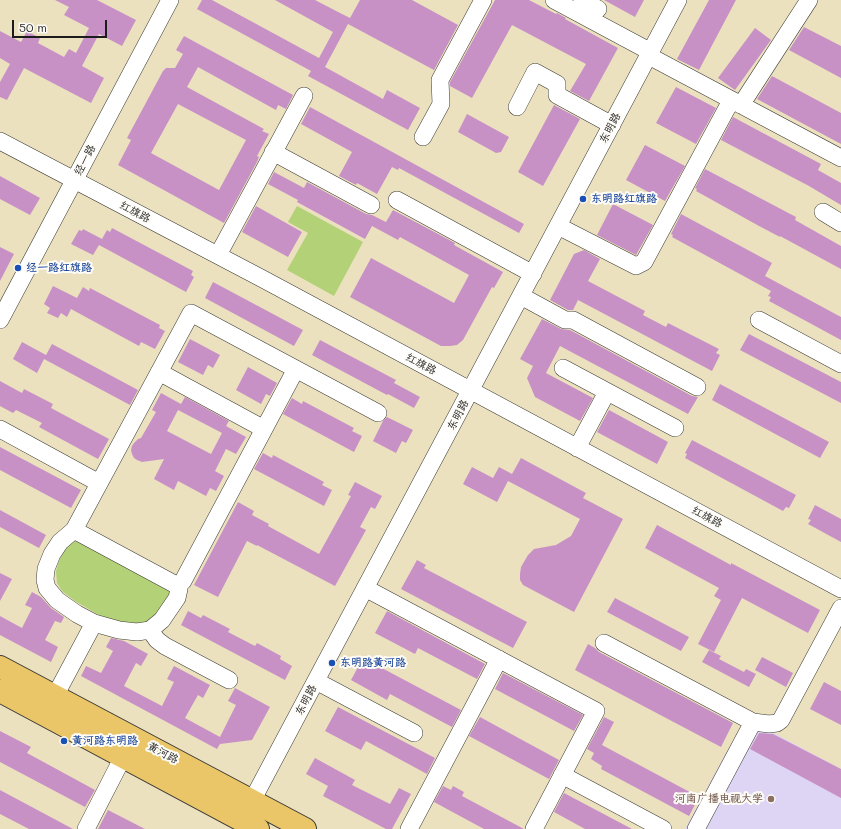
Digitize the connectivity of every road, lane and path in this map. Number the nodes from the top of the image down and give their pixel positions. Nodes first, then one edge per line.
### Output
1 (170, 0) edge
2 (483, 0) edge
3 (554, 0) edge
4 (582, 0) edge
5 (678, 0) edge
6 (809, 0) edge
7 (598, 9) dead end
8 (650, 54) junction
9 (304, 96) dead end
10 (737, 103) junction
11 (516, 107) dead end
12 (612, 125) junction
13 (423, 137) dead end
14 (0, 141) edge
15 (273, 152) junction
16 (841, 158) edge
17 (74, 180) junction
18 (397, 200) dead end
19 (371, 205) dead end
20 (823, 212) dead end
21 (841, 223) edge
22 (558, 226) junction
23 (218, 255) junction
24 (533, 274) junction
25 (521, 296) junction
26 (0, 320) edge
27 (759, 320) dead end
28 (841, 364) edge
29 (563, 368) dead end
30 (296, 369) junction
31 (159, 372) junction
32 (698, 387) dead end
33 (471, 390) junction
34 (608, 392) junction
35 (378, 413) dead end
36 (675, 428) dead end
37 (0, 429) edge
38 (264, 429) junction
39 (577, 448) junction
40 (99, 483) junction
41 (74, 530) junction
42 (178, 586) junction
43 (365, 588) junction
44 (841, 589) edge
45 (841, 608) edge
46 (94, 623) junction
47 (150, 630) junction
48 (604, 643) dead end
49 (499, 659) junction
50 (0, 666) edge
51 (230, 680) dead end
52 (316, 681) junction
53 (0, 692) edge
54 (55, 696) junction
55 (753, 722) junction
56 (414, 732) dead end
57 (123, 757) junction
58 (562, 775) junction
59 (252, 801) junction
60 (246, 826) edge
61 (700, 828) edge
62 (86, 829) edge
63 (305, 829) edge
64 (409, 829) edge
65 (534, 829) edge
66 (663, 829) edge

1 - 17 street, 经一路
2 - 13 street
3 - 8 street
4 - 7 street
5 - 8 street, 东明路
6 - 10 street
8 - 10 street
8 - 12 street, 东明路
9 - 15 street
10 - 16 street
10 - 22 street
11 - 12 street
12 - 22 street, 东明路
14 - 17 street, 红旗路
15 - 19 street
15 - 23 street
17 - 23 street, 红旗路
17 - 26 street, 经一路
18 - 24 street
20 - 21 street
22 - 24 street, 东明路
23 - 33 street, 红旗路
24 - 25 street, 东明路
25 - 32 street
25 - 33 street, 东明路
27 - 28 street
29 - 34 street
30 - 31 street
30 - 35 street
30 - 38 street
31 - 38 street
31 - 40 street
33 - 39 street, 红旗路
33 - 43 street, 东明路
34 - 36 street
34 - 39 street
37 - 40 street
38 - 42 street
39 - 44 street, 红旗路
40 - 41 street
41 - 42 street
41 - 46 street
42 - 47 street
43 - 49 street
43 - 52 street, 东明路
45 - 55 street
46 - 47 street
46 - 54 street
47 - 51 street
48 - 55 street
49 - 58 street
49 - 64 street
50 - 54 main road, 黄河路
52 - 56 street
52 - 59 street, 东明路
53 - 57 main road, 黄河路
54 - 59 main road, 黄河路
55 - 61 street
57 - 60 main road, 黄河路
57 - 62 street
58 - 65 street
58 - 66 street
59 - 60 street, 东明路
59 - 63 main road, 黄河路

